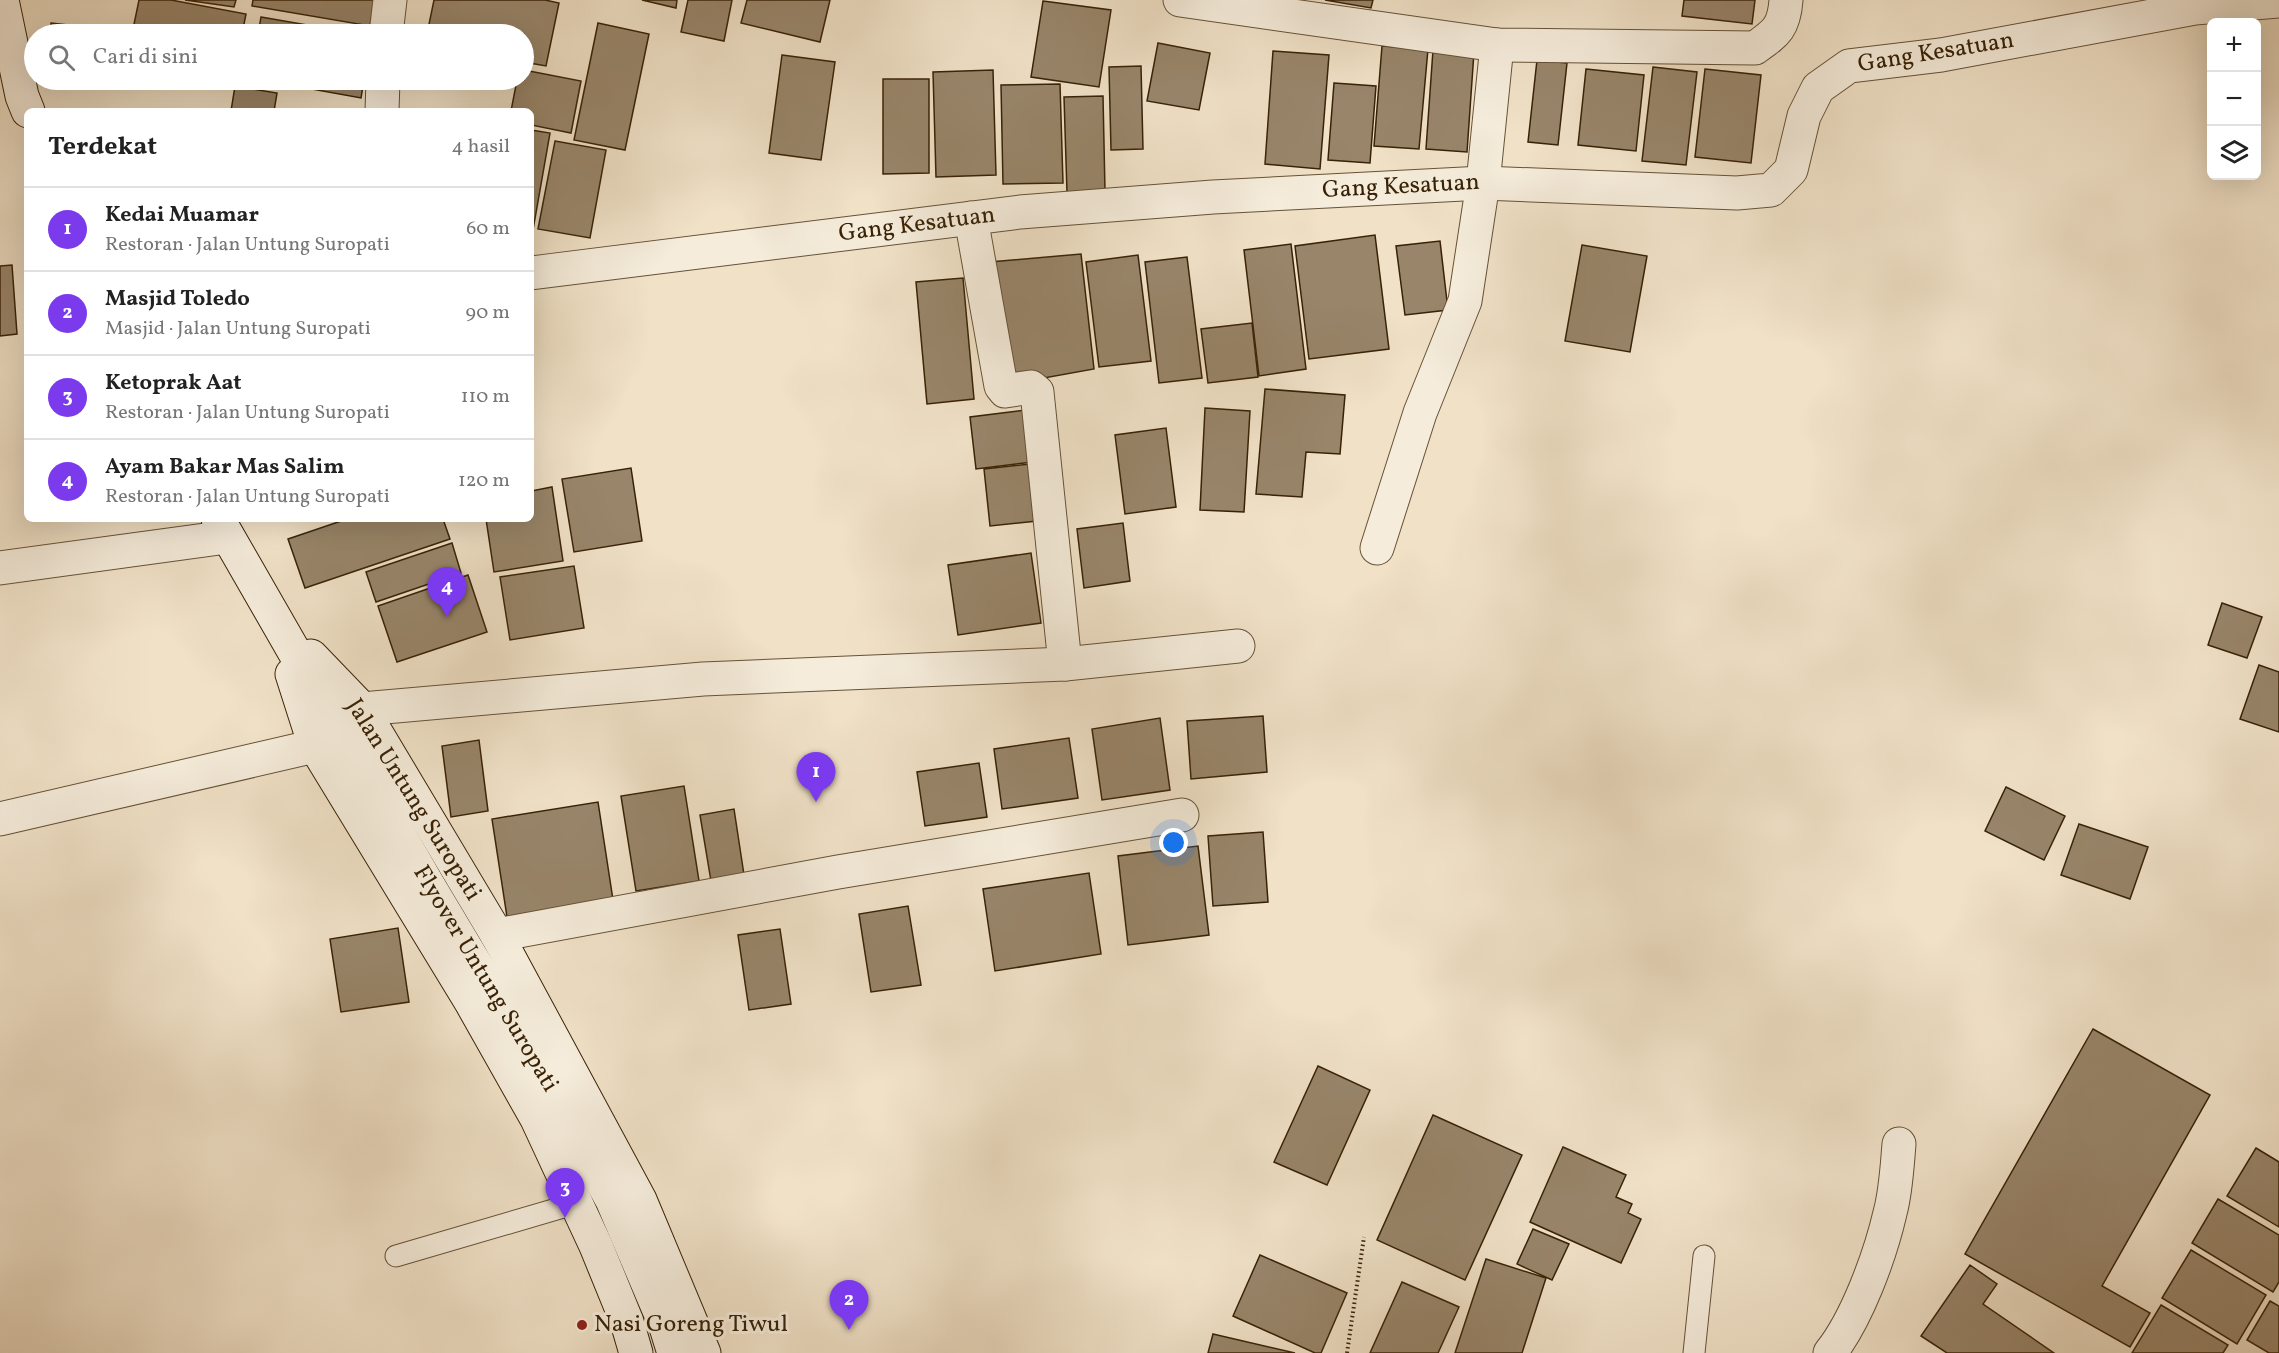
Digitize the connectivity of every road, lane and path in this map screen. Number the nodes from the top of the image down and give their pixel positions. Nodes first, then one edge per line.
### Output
1 (390, 0) edge
2 (1180, 0) edge
3 (1786, 0) edge
4 (2279, 1) edge
5 (2194, 4) edge
6 (2, 7) edge
7 (387, 24) edge
8 (1497, 45) junction
9 (383, 90) edge
10 (27, 108) edge
11 (382, 108) edge
12 (1483, 183) junction
13 (971, 218) junction
14 (534, 273) edge
15 (223, 528) edge
16 (1377, 548) dead end
17 (0, 568) edge
18 (273, 615) junction
19 (1238, 646) dead end
20 (1065, 664) junction
21 (338, 727) junction
22 (1182, 815) dead end
23 (0, 819) edge
24 (497, 934) junction
25 (1899, 1144) dead end
26 (577, 1203) junction
27 (1364, 1237) dead end
28 (396, 1256) dead end
29 (1704, 1256) dead end
30 (636, 1353) edge
31 (674, 1353) edge
32 (704, 1353) edge
33 (1347, 1353) edge
34 (1694, 1353) edge
35 (1830, 1353) edge

1 - 7 street
2 - 8 street
3 - 8 street
4 - 5 street, Gang Kesatuan
5 - 12 street, Gang Kesatuan
6 - 10 street
8 - 12 street
9 - 11 street
12 - 13 street, Gang Kesatuan
12 - 16 street
13 - 14 street, Gang Kesatuan
13 - 20 street
15 - 17 street
15 - 18 street
18 - 21 street, Jalan Untung Suropati
18 - 21 street, Jalan Untung Suropati
19 - 20 street
20 - 21 street
21 - 23 street
21 - 24 street, Jalan Untung Suropati
21 - 26 street, Jalan Untung Suropati
21 - 31 street, Flyover Untung Suropati
22 - 24 street
24 - 32 street, Jalan Untung Suropati
25 - 35 street
26 - 28 lane
26 - 30 street, Jalan Untung Suropati
27 - 33 path
29 - 34 lane

